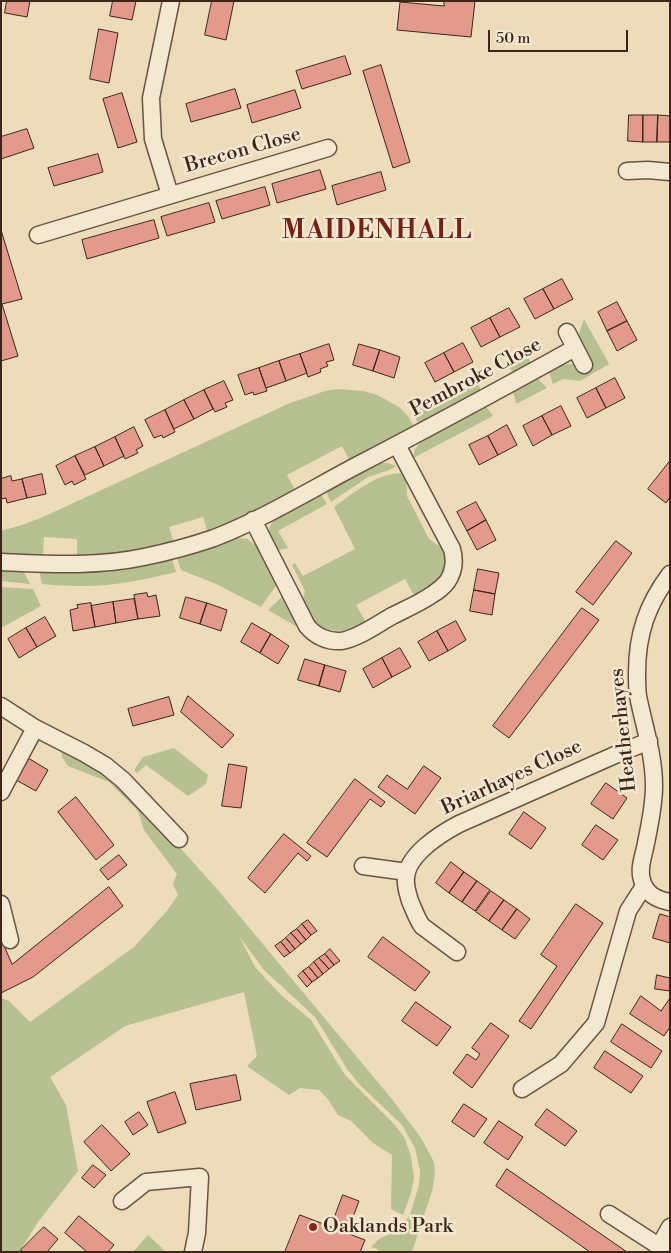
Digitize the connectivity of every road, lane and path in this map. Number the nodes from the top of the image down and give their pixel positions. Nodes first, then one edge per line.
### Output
1 (171, 1) edge
2 (328, 148) dead end
3 (627, 171) dead end
4 (670, 172) edge
5 (170, 195) junction
6 (38, 235) dead end
7 (566, 332) dead end
8 (576, 348) junction
9 (584, 365) dead end
10 (397, 445) junction
11 (253, 520) junction
12 (1, 562) edge
13 (670, 574) edge
14 (1, 706) edge
15 (35, 728) junction
16 (649, 741) junction
17 (1, 792) edge
18 (179, 840) dead end
19 (363, 866) dead end
20 (406, 872) junction
21 (644, 886) junction
22 (670, 902) edge
23 (1, 904) edge
24 (10, 940) dead end
25 (457, 952) dead end
26 (522, 1089) dead end
27 (122, 1201) dead end
28 (610, 1214) dead end
29 (670, 1227) edge
30 (664, 1249) edge
31 (193, 1252) edge

1 - 5 street, Brecon Close
2 - 5 street, Brecon Close
3 - 4 street
5 - 6 street, Brecon Close
7 - 8 street, Pembroke Close
8 - 9 street, Pembroke Close
8 - 10 street, Pembroke Close
10 - 11 street, Pembroke Close
10 - 11 street
11 - 12 street, Pembroke Close
13 - 16 street, Heatherhayes
14 - 15 street
15 - 17 street
15 - 18 street
16 - 20 street, Briarhayes Close
16 - 21 street, Heatherhayes
19 - 20 street
20 - 25 street
21 - 22 street
21 - 26 street
23 - 24 street
27 - 31 street
28 - 30 street
29 - 30 street

